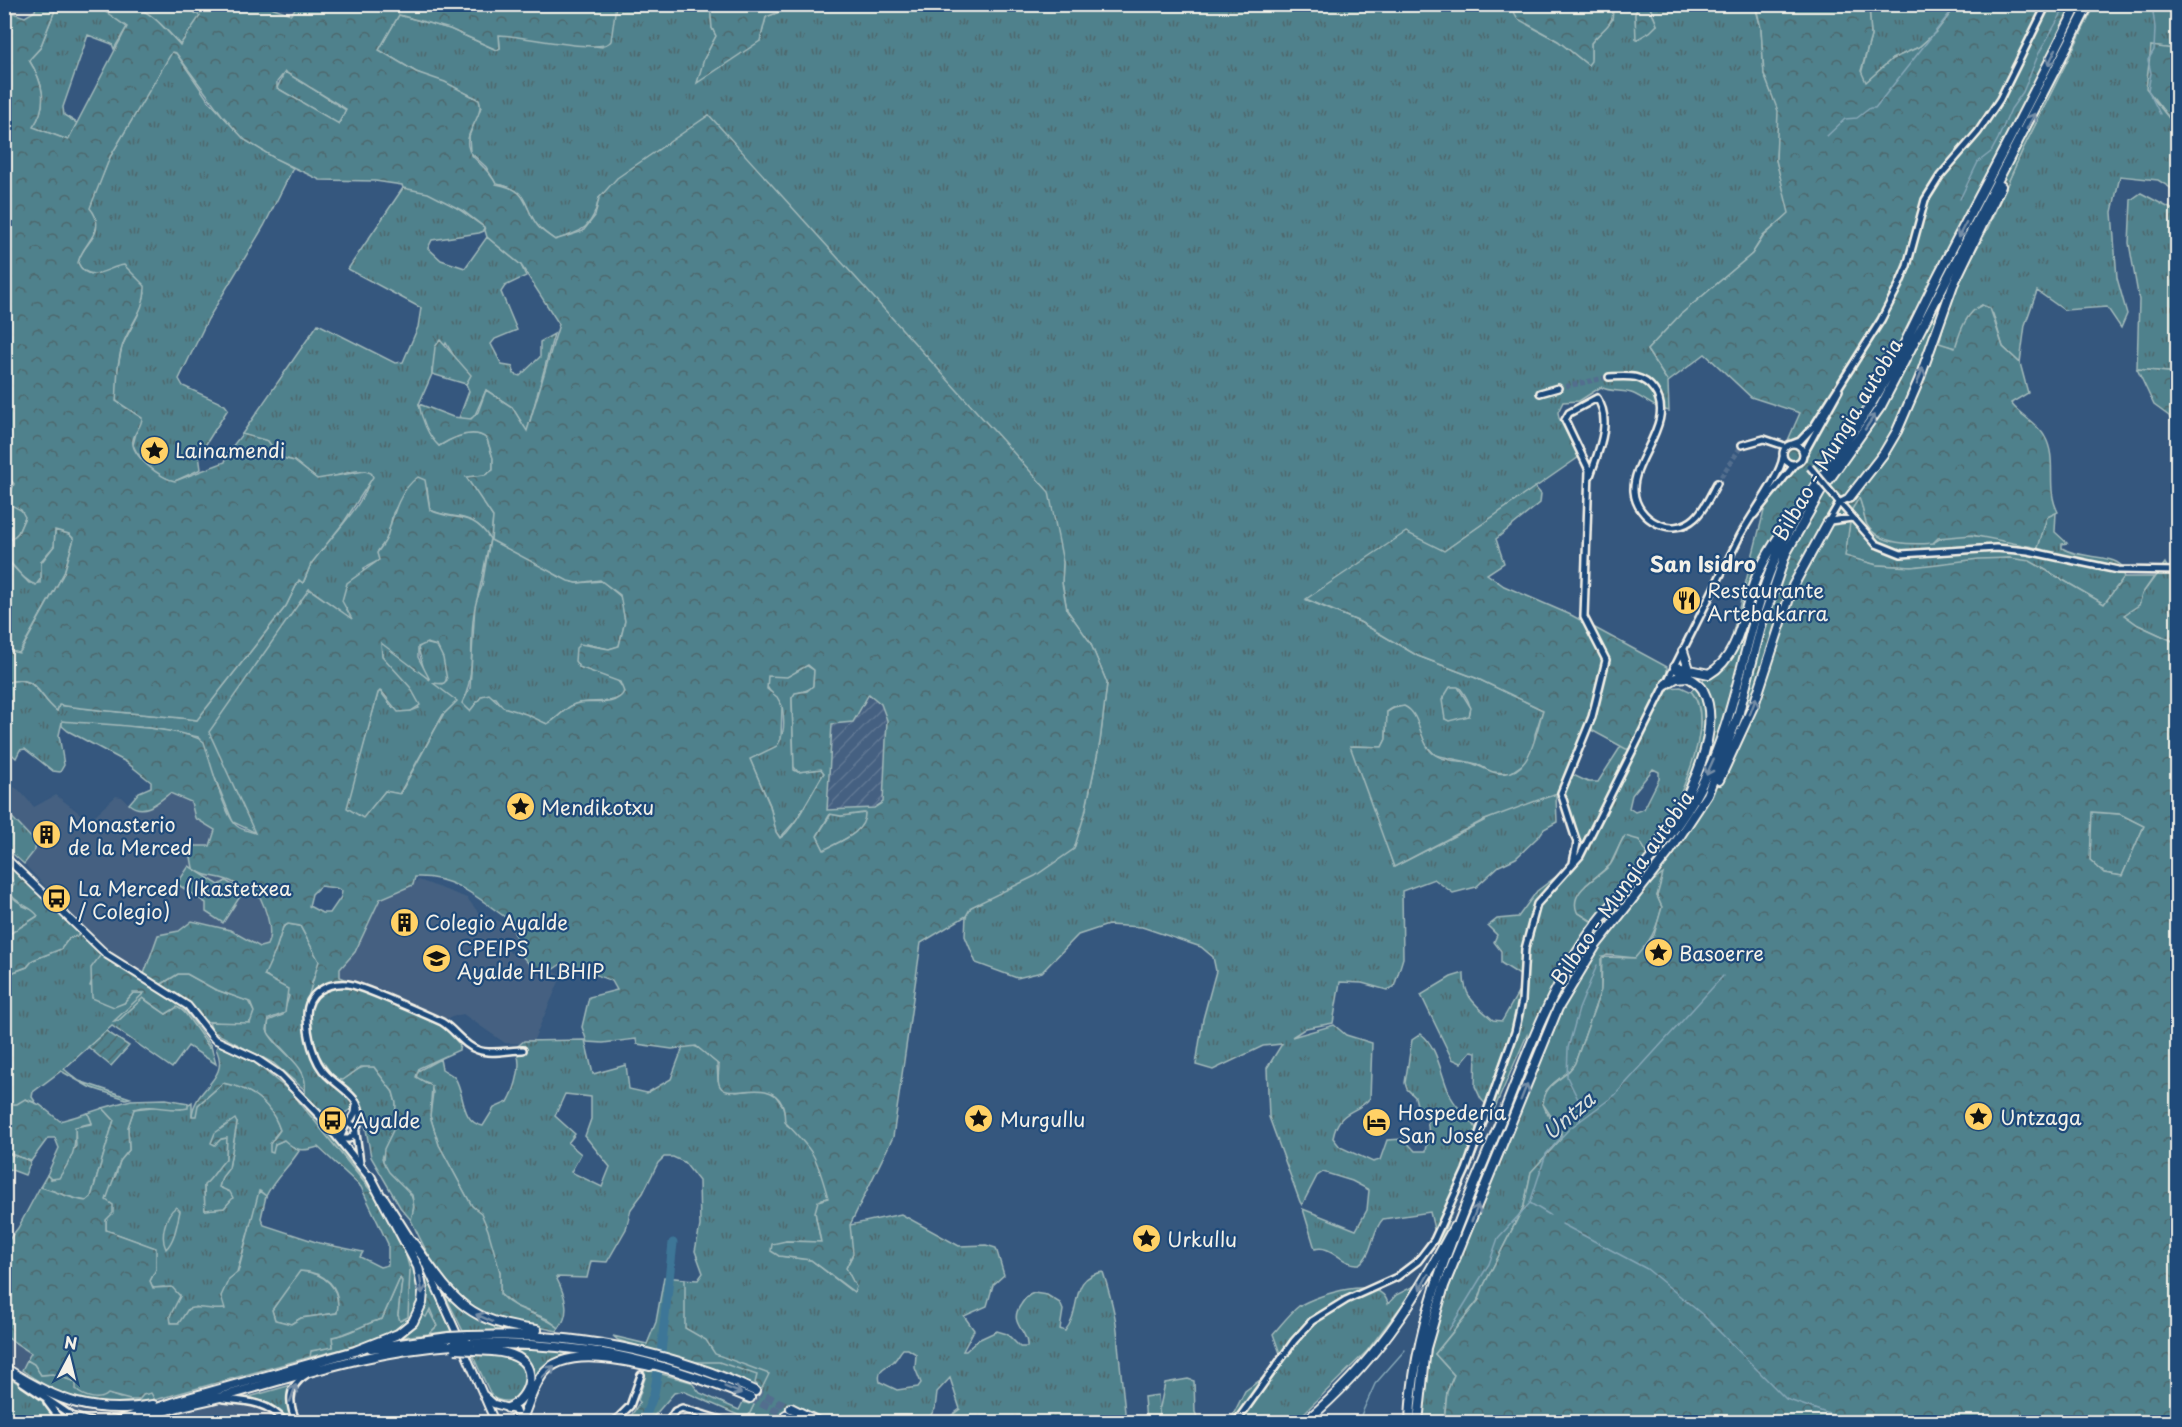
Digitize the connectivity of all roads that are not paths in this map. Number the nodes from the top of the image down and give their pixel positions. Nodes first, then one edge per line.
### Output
1 (2047, 4) edge
2 (2078, 4) edge
3 (2089, 4) edge
4 (2016, 147) junction
5 (1609, 377) tunnel mouth
6 (1844, 380) junction
7 (1558, 388) tunnel mouth
8 (1540, 393) dead end
9 (1792, 444) junction
10 (1782, 445) dead end
11 (1742, 446) dead end
12 (1804, 453) junction
13 (1784, 458) junction
14 (1797, 464) junction
15 (1810, 467) junction
16 (1590, 476) junction
17 (1717, 483) tunnel mouth
18 (1849, 498) junction
19 (1839, 502) junction
20 (1801, 507) junction
21 (1852, 518) junction
22 (1828, 522) junction
23 (1747, 523) junction
24 (2178, 572) edge
25 (1683, 651) junction
26 (1675, 667) junction
27 (1688, 673) junction
28 (1666, 684) junction
29 (1707, 795) junction
30 (4, 856) edge
31 (1573, 866) junction
32 (1628, 887) junction
33 (523, 1050) dead end
34 (356, 1103) junction
35 (325, 1122) junction
36 (347, 1124) junction
37 (356, 1131) junction
38 (340, 1139) junction
39 (360, 1164) junction
40 (369, 1176) junction
41 (1471, 1193) junction
42 (414, 1244) junction
43 (452, 1343) junction
44 (471, 1343) junction
45 (623, 1347) junction
46 (356, 1355) junction
47 (6, 1369) edge
48 (314, 1371) junction
49 (641, 1375) dead end
50 (700, 1377) junction
51 (482, 1393) junction
52 (43, 1397) junction
53 (215, 1398) junction
54 (181, 1400) junction
55 (506, 1408) junction
56 (62, 1422) edge
57 (93, 1422) edge
58 (115, 1422) edge
59 (142, 1422) edge
60 (285, 1422) edge
61 (297, 1422) edge
62 (496, 1422) edge
63 (520, 1422) edge
64 (614, 1422) edge
65 (668, 1422) edge
66 (727, 1422) edge
67 (800, 1422) edge
68 (819, 1422) edge
69 (1236, 1422) edge
70 (1305, 1422) edge
71 (1410, 1422) edge
72 (1418, 1422) edge

1 - 6 street
2 -> 20 highway, Bilbao - Mungia autobia
4 -> 3 highway, Bilbao - Mungia autobia
18 -> 4 highway
29 -> 4 highway, Bilbao - Mungia autobia
5 - 17 street
6 - 9 street
6 - 12 street
7 - 8 street
9 - 12 street
9 - 13 street
10 - 11 street
12 - 14 street
12 - 15 street
13 - 14 street
13 - 23 street
14 - 15 street
14 - 23 street
15 - 19 street, bridge
16 - 16 street
16 - 31 street
18 - 19 street
18 - 21 street
19 - 21 street
19 - 22 street
20 - 27 highway
20 -> 32 highway, Bilbao - Mungia autobia
21 - 22 street
21 - 24 street
29 -> 22 highway
23 - 25 street
25 - 26 street
25 - 27 highway
26 - 27 highway
26 - 28 street
27 - 28 highway
27 - 32 highway
28 - 31 street
72 -> 29 highway, Bilbao - Mungia autobia
30 - 35 main road
31 - 69 street
32 - 41 highway, Bilbao - Mungia autobia
33 - 34 street
34 - 36 street
34 - 37 street
35 - 36 street
35 - 38 main road
36 - 37 street
36 - 38 street
37 - 38 street
37 - 39 street
38 - 39 main road
39 - 40 main road
40 - 42 main road
40 -> 46 highway
41 -> 70 highway
41 - 71 highway, Bilbao - Mungia autobia
45 -> 42 highway
42 - 51 main road
43 - 44 highway, bridge
43 - 44 highway, bridge
43 - 46 highway
43 - 46 highway
44 - 45 highway
44 - 50 highway
44 - 55 highway
50 -> 45 highway
46 - 48 highway
46 - 54 highway
47 - 52 street
47 - 54 highway
48 - 53 highway
61 -> 48 street
49 - 64 street
63 -> 50 highway
51 - 55 main road
51 - 62 main road
52 - 56 street
52 - 57 street
53 - 59 highway
53 - 60 street
54 - 58 highway
55 - 62 main road
55 - 63 main road
65 - 66 street
67 - 68 highway

